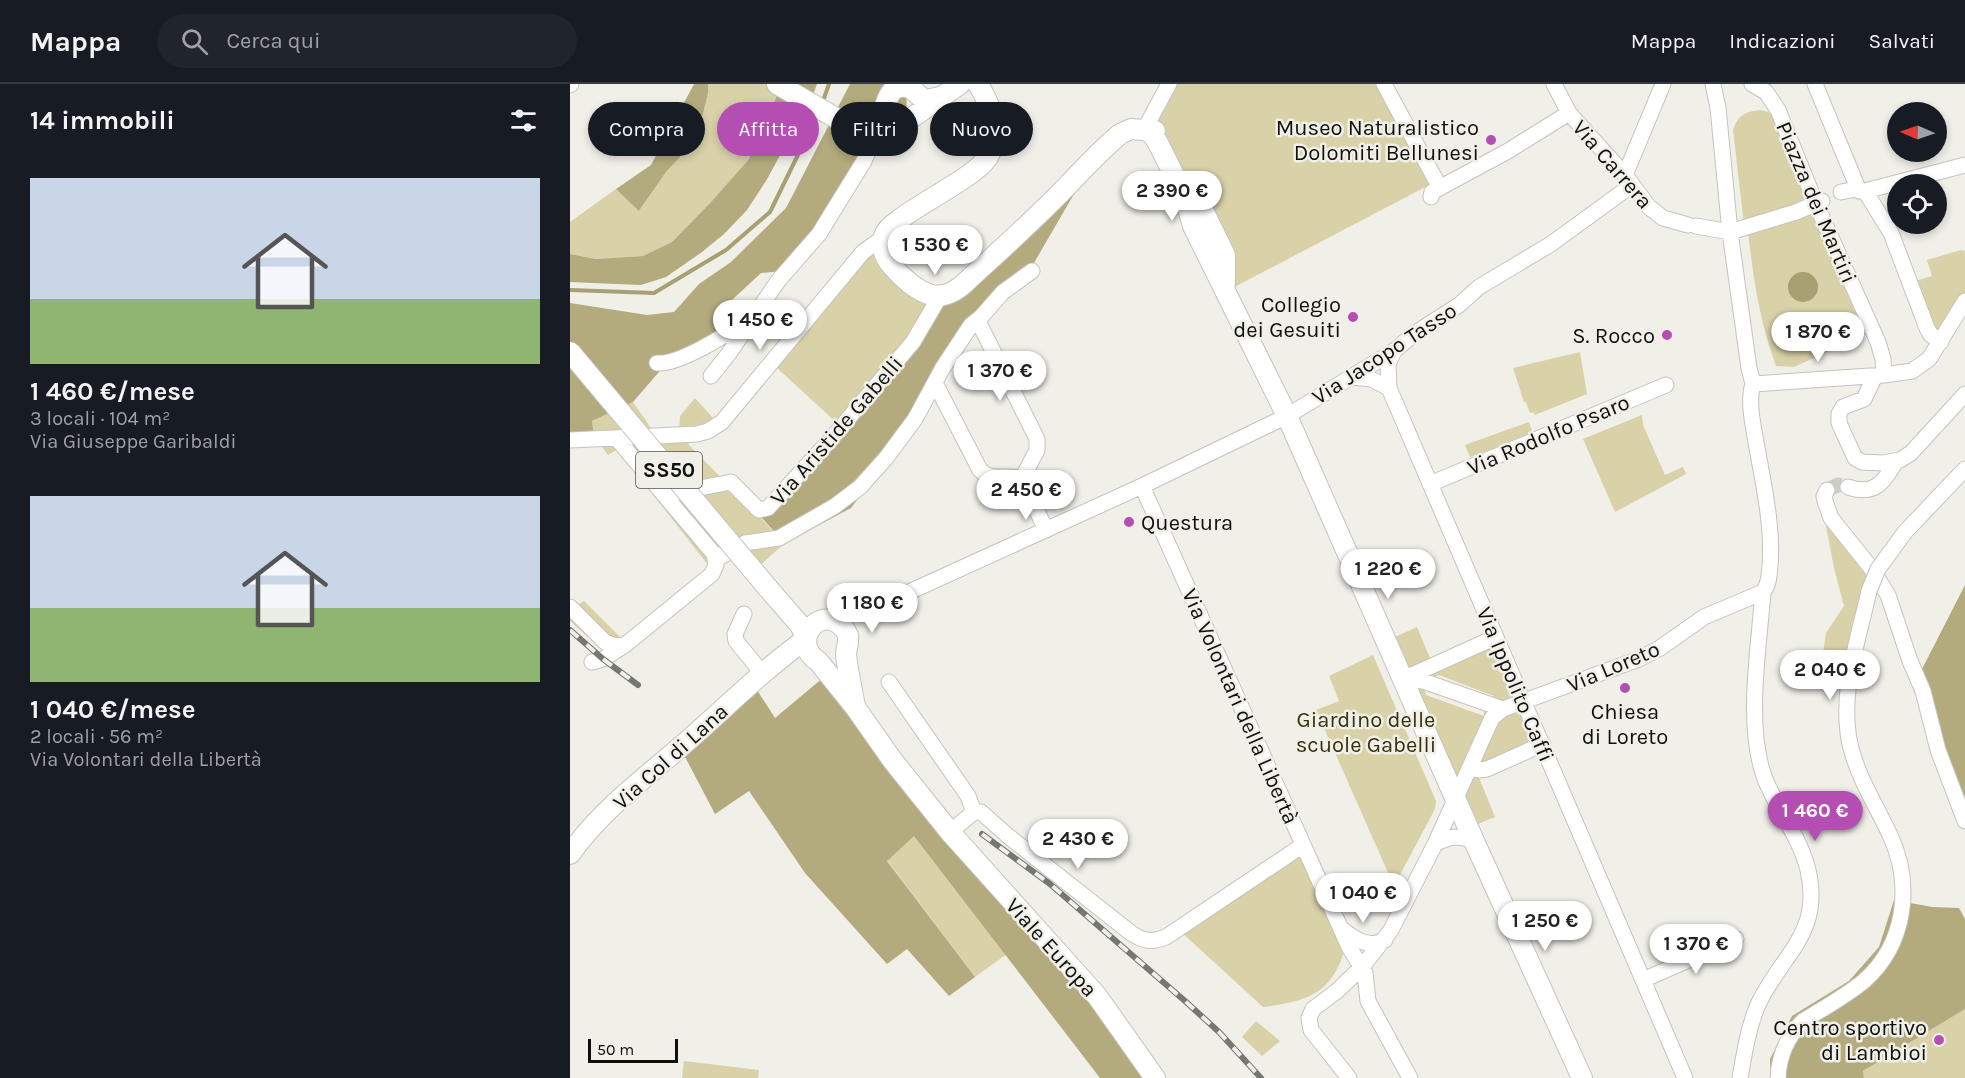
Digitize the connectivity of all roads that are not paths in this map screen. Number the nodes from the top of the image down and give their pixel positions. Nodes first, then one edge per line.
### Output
1 (777, 84) edge
2 (960, 84) edge
3 (978, 84) edge
4 (1169, 84) edge
5 (1384, 84) edge
6 (1554, 84) edge
7 (1663, 84) edge
8 (1713, 84) edge
9 (1752, 84) edge
10 (1820, 85) edge
11 (909, 102) edge
12 (1569, 113) junction
13 (831, 115) edge
14 (1144, 130) junction
15 (866, 156) edge
16 (1965, 165) edge
17 (1628, 180) junction
18 (1861, 190) junction
19 (1840, 192) dead end
20 (1819, 202) junction
21 (1730, 232) junction
22 (884, 237) junction
23 (1032, 271) dead end
24 (940, 296) junction
25 (1965, 301) edge
26 (759, 310) junction
27 (978, 321) junction
28 (1941, 342) junction
29 (1394, 351) junction
30 (570, 352) edge
31 (657, 363) dead end
32 (1880, 375) junction
33 (711, 376) dead end
34 (1352, 377) junction
35 (935, 383) junction
36 (1753, 384) junction
37 (1666, 385) dead end
38 (1389, 388) junction
39 (1965, 394) edge
40 (1287, 416) junction
41 (619, 439) junction
42 (570, 440) edge
43 (1896, 461) junction
44 (1965, 469) edge
45 (1022, 479) junction
46 (1430, 484) junction
47 (1142, 486) junction
48 (1848, 487) tunnel mouth
49 (1827, 490) dead end
50 (664, 495) junction
51 (1046, 530) junction
52 (714, 554) junction
53 (1763, 592) junction
54 (570, 607) edge
55 (874, 608) junction
56 (786, 610) junction
57 (744, 614) dead end
58 (824, 620) junction
59 (1496, 637) junction
60 (625, 645) junction
61 (847, 646) junction
62 (810, 648) junction
63 (592, 662) dead end
64 (773, 663) junction
65 (1403, 679) junction
66 (889, 682) dead end
67 (1524, 701) junction
68 (855, 707) junction
69 (1503, 709) junction
70 (1542, 744) junction
71 (1469, 768) junction
72 (1455, 799) junction
73 (974, 812) junction
74 (1965, 821) edge
75 (950, 832) junction
76 (1474, 841) junction
77 (1435, 844) junction
78 (1303, 845) junction
79 (570, 854) edge
80 (1340, 927) junction
81 (1736, 939) dead end
82 (1384, 940) junction
83 (1349, 947) junction
84 (1362, 967) junction
85 (1643, 980) junction
86 (1342, 986) junction
87 (1368, 1001) junction
88 (1155, 1078) edge
89 (1349, 1078) edge
90 (1410, 1078) edge
91 (1582, 1078) edge
92 (1685, 1078) edge
93 (1740, 1078) edge
94 (1778, 1078) edge

1 - 13 main road
2 - 11 main road
3 - 22 main road
4 - 14 street
5 - 12 street
6 - 12 street, Via Carrera
7 - 17 street
8 - 21 street
9 - 20 street, Piazza dei Martiri
10 - 18 street
12 - 17 street, Via Carrera
14 - 24 main road
14 - 40 main road
15 - 26 street
16 - 18 street
17 - 21 street, Via Carrera
17 - 29 street, Via Jacopo Tasso
18 - 19 street
18 - 28 street
20 - 21 street
20 - 32 street, Piazza dei Martiri
21 - 36 street
22 - 24 main road
22 - 41 street
23 - 27 street
24 - 50 street, Via Aristide Gabelli
25 - 28 street
26 - 31 street
26 - 33 street
27 - 35 street
27 - 45 street
28 - 32 street
29 - 34 street, Via Jacopo Tasso
29 - 38 street, Via Ippolito Caffi
30 - 56 main road, Viale Europa / SS50, bridge
32 - 36 street
32 - 43 street
34 - 38 street
34 - 40 street, Via Jacopo Tasso
35 - 45 street
35 - 52 street
36 - 53 street
37 - 46 street, Via Rodolfo Psaro
38 - 46 street, Via Ippolito Caffi
39 - 43 street
40 - 47 street, Via Jacopo Tasso
40 - 65 main road
41 - 42 street
41 - 50 street
43 - 48 street
44 - 94 street, bridge
45 - 51 street
46 - 59 street, Via Ippolito Caffi
47 - 51 street, Via Jacopo Tasso
47 - 78 street, Via Volontari della Libertà
49 - 74 street
50 - 52 street
51 - 55 street, Via Jacopo Tasso
52 - 60 street
53 - 67 street, Via Loreto
53 - 93 street
54 - 60 street
55 - 58 street, Via Jacopo Tasso
55 - 61 street
56 - 58 main road
56 - 62 main road, Viale Europa
56 - 64 main road
57 - 64 street
58 - 61 main road
58 - 62 main road
59 - 65 street
59 - 67 street, Via Ippolito Caffi
60 - 63 street
61 - 62 main road
61 - 68 main road, Viale Europa
62 - 64 main road
62 - 68 main road, Viale Europa
64 - 79 main road, Via Col di Lana
65 - 69 street
65 - 72 main road
66 - 73 street
67 - 69 street, Via Loreto
67 - 70 street, Via Ippolito Caffi
68 - 75 main road, Viale Europa
69 - 71 street
70 - 71 street
70 - 85 street, Via Ippolito Caffi
71 - 72 street
72 - 76 main road
72 - 77 street
73 - 75 street
73 - 78 street
75 - 88 main road, Viale Europa
76 - 77 street
76 - 91 main road
77 - 82 street
78 - 80 street, Via Volontari della Libertà
80 - 82 street
80 - 83 street, Via Volontari della Libertà
81 - 85 street
82 - 84 street
83 - 84 street, Via Volontari della Libertà
83 - 86 street, Via Volontari della Libertà
84 - 86 street
84 - 87 street
85 - 92 street, Via Ippolito Caffi
86 - 87 street
86 - 89 street
87 - 90 street

